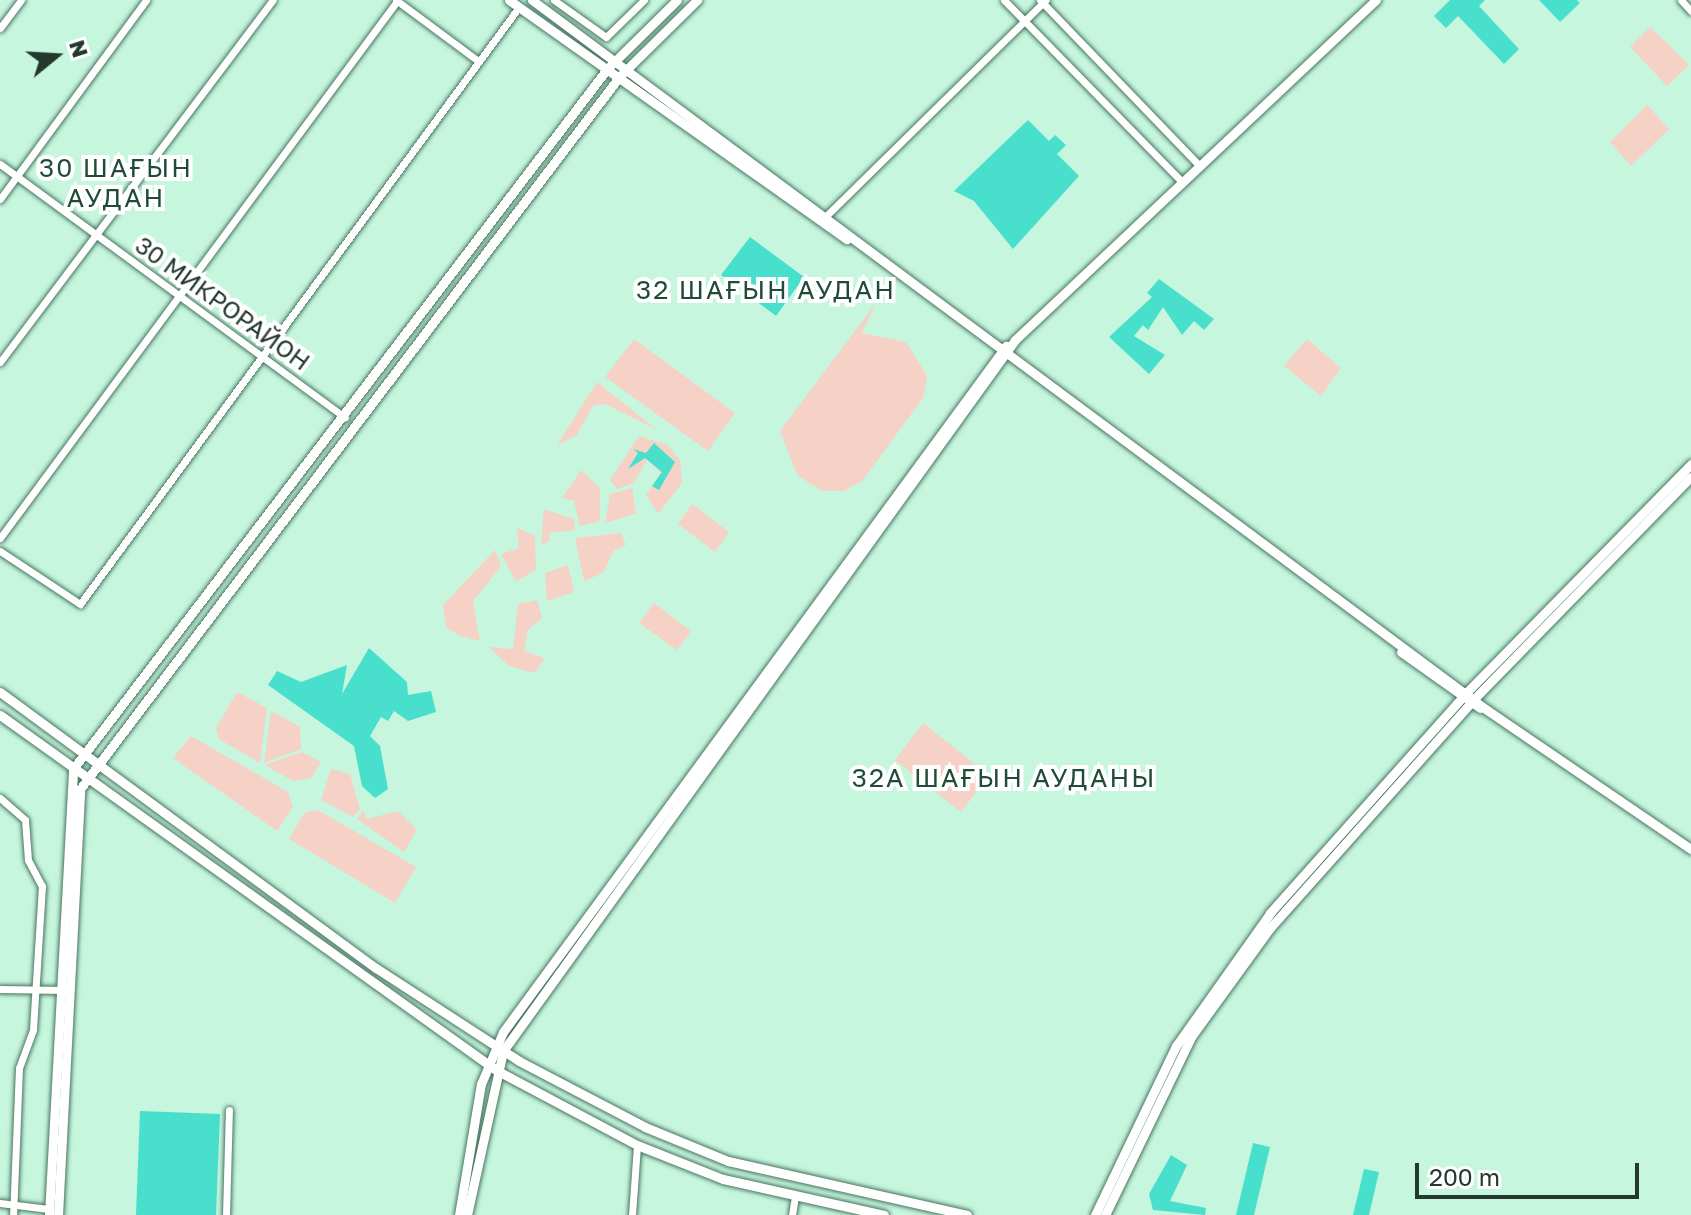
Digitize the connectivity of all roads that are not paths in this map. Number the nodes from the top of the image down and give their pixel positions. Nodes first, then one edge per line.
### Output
1 (21, 0) edge
2 (146, 0) edge
3 (273, 0) edge
4 (397, 0) edge
5 (509, 0) edge
6 (532, 0) edge
7 (554, 0) edge
8 (644, 0) edge
9 (677, 0) edge
10 (697, 0) edge
11 (1004, 0) edge
12 (1376, 0) edge
13 (1681, 0) edge
14 (1042, 1) edge
15 (519, 7) junction
16 (1691, 11) edge
17 (580, 19) junction
18 (1024, 20) junction
19 (0, 28) edge
20 (573, 30) junction
21 (478, 61) junction
22 (611, 65) junction
23 (622, 73) junction
24 (0, 164) edge
25 (1199, 165) junction
26 (17, 176) junction
27 (1182, 182) junction
28 (0, 199) edge
29 (826, 216) junction
30 (97, 235) junction
31 (180, 297) junction
32 (1005, 352) junction
33 (262, 354) junction
34 (0, 362) edge
35 (345, 417) junction
36 (1691, 464) edge
37 (1691, 477) edge
38 (0, 538) edge
39 (0, 551) edge
40 (0, 692) edge
41 (1468, 698) junction
42 (28, 713) junction
43 (0, 715) edge
44 (17, 728) junction
45 (84, 753) junction
46 (97, 763) junction
47 (73, 769) junction
48 (86, 778) junction
49 (0, 798) edge
50 (1691, 848) edge
51 (0, 989) edge
52 (35, 990) junction
53 (63, 990) junction
54 (499, 1048) junction
55 (492, 1066) junction
56 (229, 1110) dead end
57 (645, 1127) junction
58 (637, 1145) junction
59 (795, 1195) junction
60 (0, 1203) edge
61 (13, 1212) edge
62 (52, 1213) edge
63 (226, 1215) edge
64 (459, 1215) edge
65 (467, 1215) edge
66 (632, 1215) edge
67 (792, 1215) edge
68 (884, 1215) edge
69 (967, 1215) edge
70 (1095, 1215) edge
71 (1105, 1215) edge

1 - 19 street
2 - 26 street
3 - 30 street
4 - 21 street
4 - 31 street
5 - 15 main road
6 - 20 main road
7 - 17 street
8 - 17 street
9 - 22 main road
10 - 23 main road
11 - 18 street
12 - 25 main road
13 - 16 street
14 - 18 street
14 - 25 street
15 - 21 street
15 - 22 main road
17 - 20 street
18 - 27 street
18 - 29 street
20 - 22 main road
21 - 33 street
22 - 23 main road
22 - 35 main road
23 - 29 main road
23 - 32 main road
23 - 46 main road
24 - 26 street, 30 МИКРОРАЙОН
25 - 27 main road
26 - 28 street
26 - 30 street, 30 МИКРОРАЙОН
27 - 32 main road
29 - 32 main road
30 - 31 street, 30 МИКРОРАЙОН
30 - 34 street
31 - 33 street, 30 МИКРОРАЙОН
31 - 38 street
32 - 41 main road
32 - 54 main road
33 - 35 street, 30 МИКРОРАЙОН
33 - 39 street
35 - 45 main road
36 - 41 main road
37 - 41 main road
40 - 42 main road
41 - 50 main road
41 - 70 main road
41 - 71 main road
42 - 44 main road
42 - 45 main road
43 - 44 main road
44 - 47 main road
45 - 46 main road
45 - 47 main road
46 - 48 main road
46 - 54 main road
47 - 48 main road
47 - 53 main road
48 - 53 main road
48 - 55 main road
49 - 52 street
51 - 52 street
52 - 53 street
52 - 61 street
53 - 62 main road
54 - 55 main road
54 - 57 main road
55 - 58 main road
55 - 64 main road
55 - 65 main road
56 - 63 street
57 - 58 main road
57 - 69 main road
58 - 59 main road
58 - 66 street
59 - 67 street
59 - 68 main road
60 - 61 street
61 - 62 street

